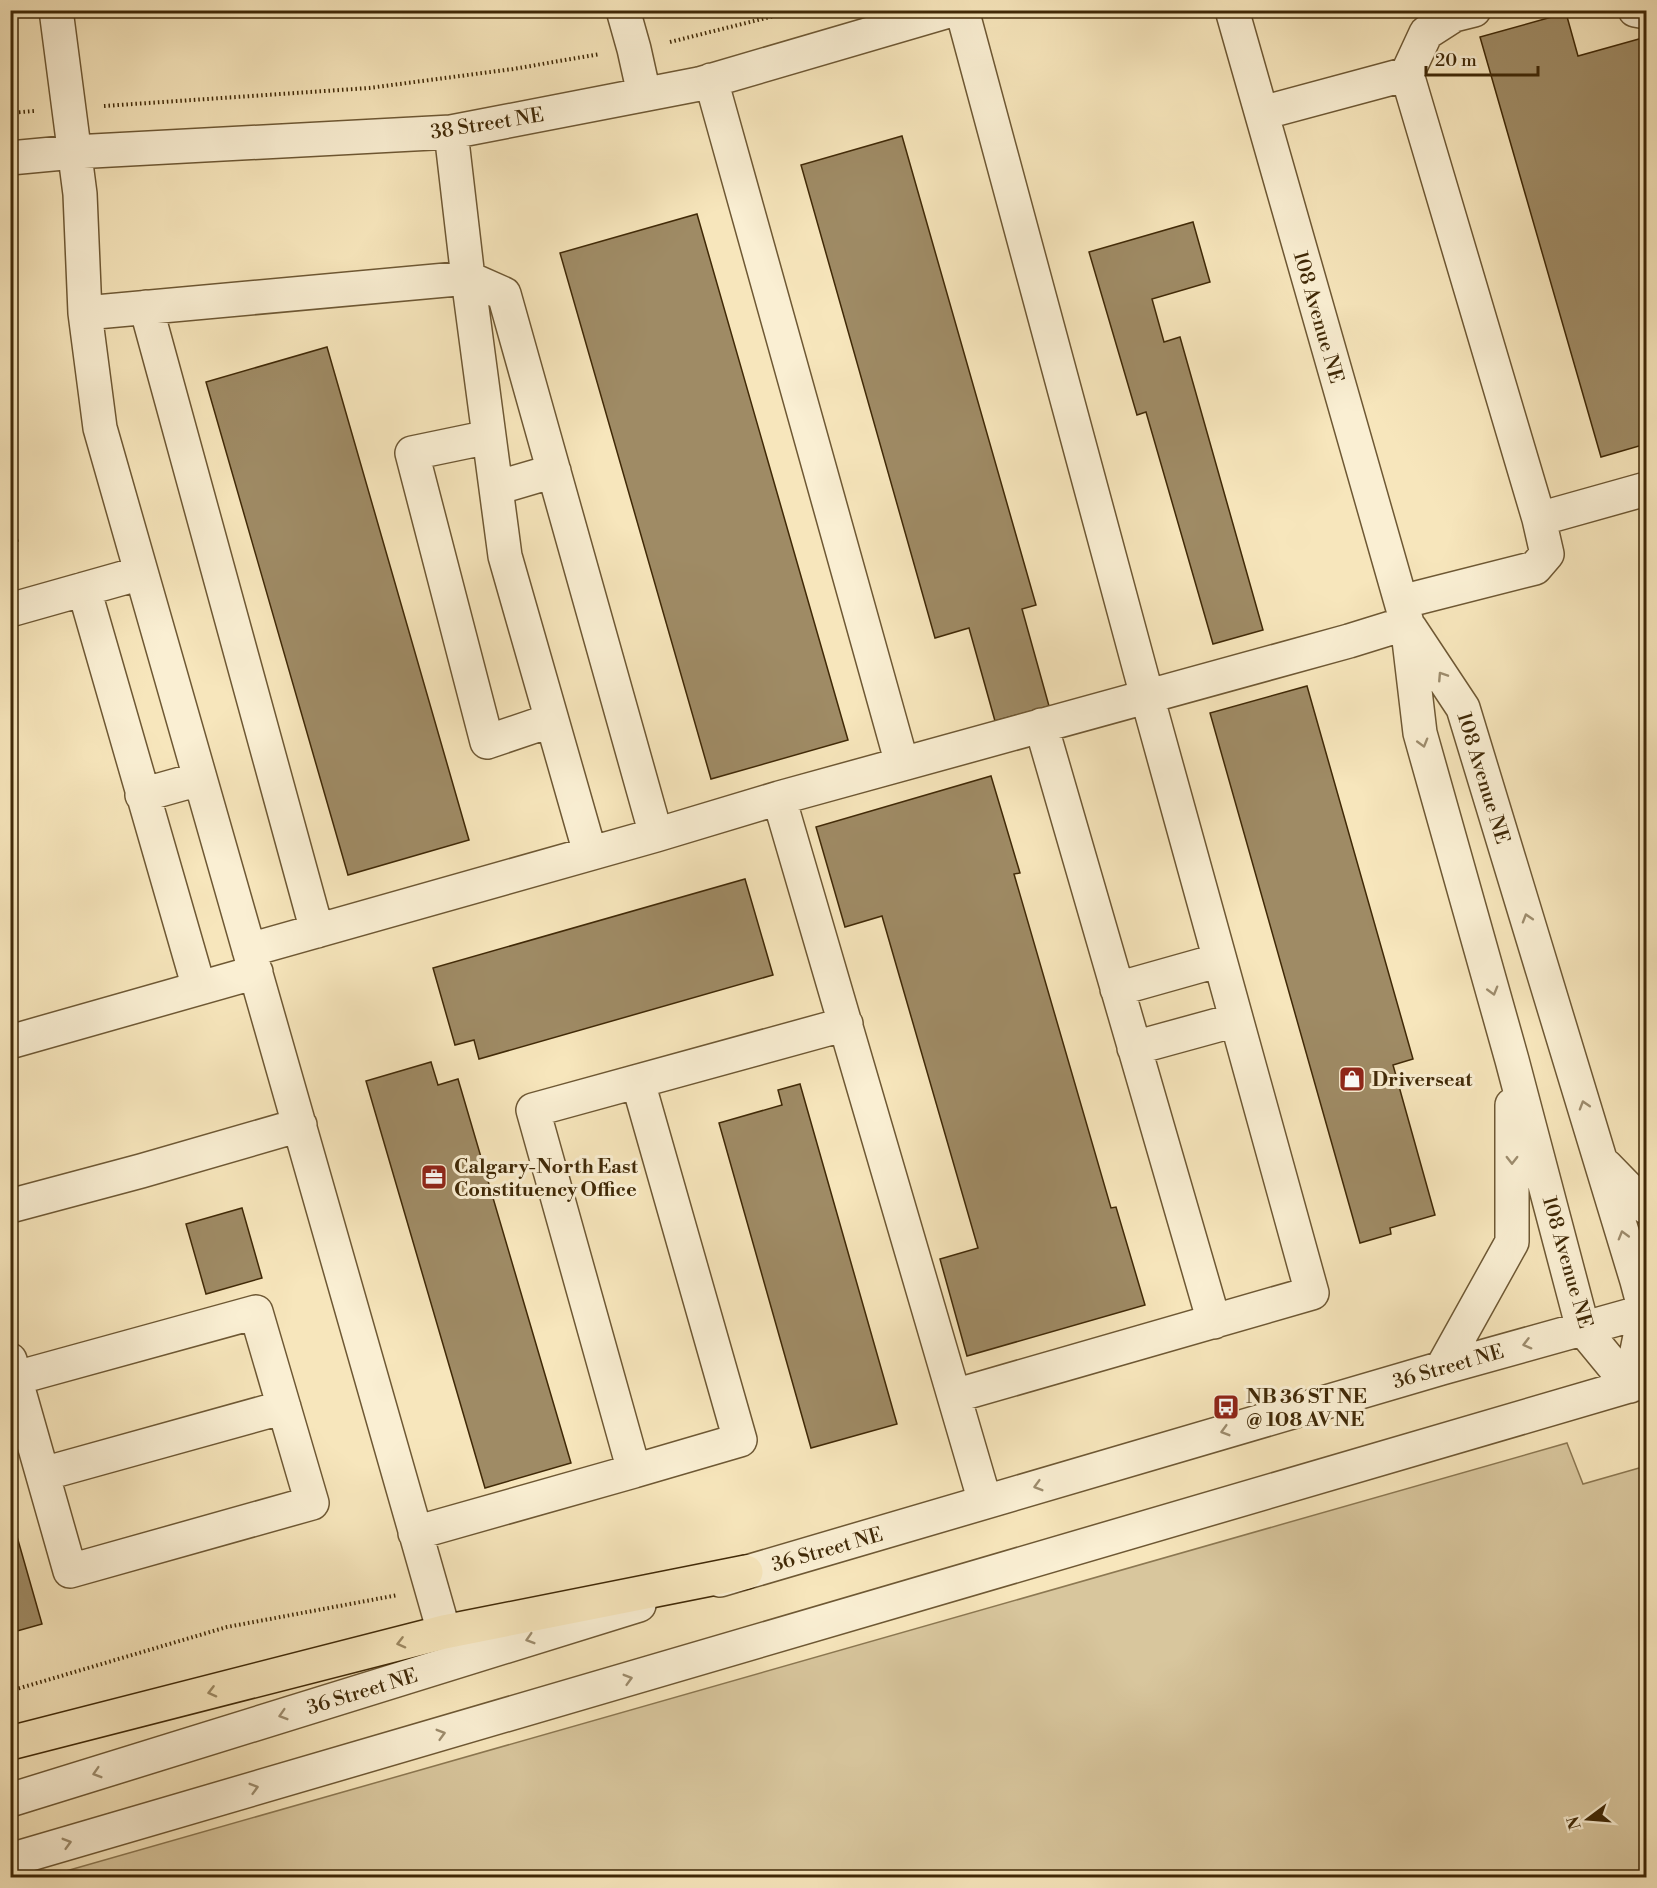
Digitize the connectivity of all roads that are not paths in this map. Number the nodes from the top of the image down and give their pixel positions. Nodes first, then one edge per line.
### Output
1 (56, 10) edge
2 (623, 10) edge
3 (952, 10) edge
4 (962, 10) edge
5 (1232, 10) edge
6 (1474, 10) edge
7 (1635, 10) edge
8 (1647, 12) edge
9 (1407, 74) junction
10 (711, 80) junction
11 (644, 94) junction
12 (1262, 113) junction
13 (451, 132) junction
14 (74, 152) junction
15 (10, 158) edge
16 (468, 278) junction
17 (146, 307) junction
18 (86, 313) junction
19 (489, 437) junction
20 (554, 471) junction
21 (496, 488) junction
22 (1647, 489) edge
23 (1539, 519) junction
24 (141, 573) junction
25 (84, 589) junction
26 (10, 610) edge
27 (1404, 612) junction
28 (1147, 696) junction
29 (552, 720) junction
30 (1041, 725) junction
31 (902, 764) junction
32 (199, 779) junction
33 (142, 795) junction
34 (779, 798) junction
35 (656, 835) junction
36 (590, 853) junction
37 (317, 931) junction
38 (1220, 960) junction
39 (253, 961) junction
40 (199, 988) junction
41 (1118, 989) junction
42 (1236, 1020) junction
43 (846, 1024) junction
44 (10, 1041) edge
45 (1134, 1048) junction
46 (1512, 1060) junction
47 (638, 1082) junction
48 (300, 1125) junction
49 (1601, 1161) junction
50 (10, 1206) edge
51 (1647, 1207) edge
52 (1646, 1311) edge
53 (1214, 1322) junction
54 (1583, 1329) junction
55 (1442, 1368) junction
56 (13, 1369) edge
57 (1638, 1383) edge
58 (954, 1396) junction
59 (284, 1407) junction
60 (634, 1471) junction
61 (43, 1474) junction
62 (985, 1502) junction
63 (415, 1533) junction
64 (746, 1572) junction
65 (444, 1632) junction
66 (11, 1743) edge
67 (10, 1800) edge
68 (10, 1860) edge

1 - 14 street
2 - 11 street
3 - 10 street, 38 Street NE
4 - 28 street
5 - 12 street, 108 Avenue NE
6 - 9 street
7 - 8 street
9 - 12 street
9 - 23 street
10 - 11 street, 38 Street NE
10 - 31 street
11 - 13 street, 38 Street NE
12 - 27 street, 108 Avenue NE
13 - 14 street, 38 Street NE
13 - 16 street
14 - 15 street, 38 Street NE
14 - 18 street
16 - 17 street
16 - 19 street
16 - 20 street
17 - 18 street
17 - 37 street
18 - 24 street
19 - 21 street
19 - 29 street
20 - 21 street
20 - 35 street
21 - 29 street
22 - 23 street
23 - 27 street
24 - 25 street
24 - 32 street
25 - 26 street
25 - 33 street
27 - 28 street
27 -> 46 street, 108 Avenue NE
49 -> 27 street, 108 Avenue NE
28 - 30 street
28 - 38 street
29 - 36 street
30 - 31 street
30 - 41 street
31 - 34 street
32 - 33 street
32 - 39 street
33 - 40 street
34 - 35 street
34 - 43 street
35 - 36 street
36 - 37 street
37 - 39 street
38 - 41 street
38 - 42 street
39 - 40 street
39 - 48 street
40 - 44 street
41 - 45 street
42 - 45 street
42 - 53 street
43 - 47 street
43 - 58 street
45 - 53 street
46 - 54 street, 108 Avenue NE
46 -> 55 street
47 - 60 street
47 - 60 street
48 - 50 street
48 - 63 street
49 - 51 street
52 -> 49 street, 108 Avenue NE
52 - 54 street, 36 Street NE
52 - 57 street, 108 Avenue NE
53 - 58 street
54 -> 55 street, 36 Street NE
54 - 57 street, 108 Avenue NE
55 -> 62 street, 36 Street NE
56 - 59 street
56 - 61 street
68 -> 57 street
58 - 62 street
59 - 61 street
59 - 61 street
60 - 63 street
62 - 64 street, 36 Street NE
63 - 65 street
64 - 65 main road
64 -> 67 street, 36 Street NE
65 -> 66 main road

